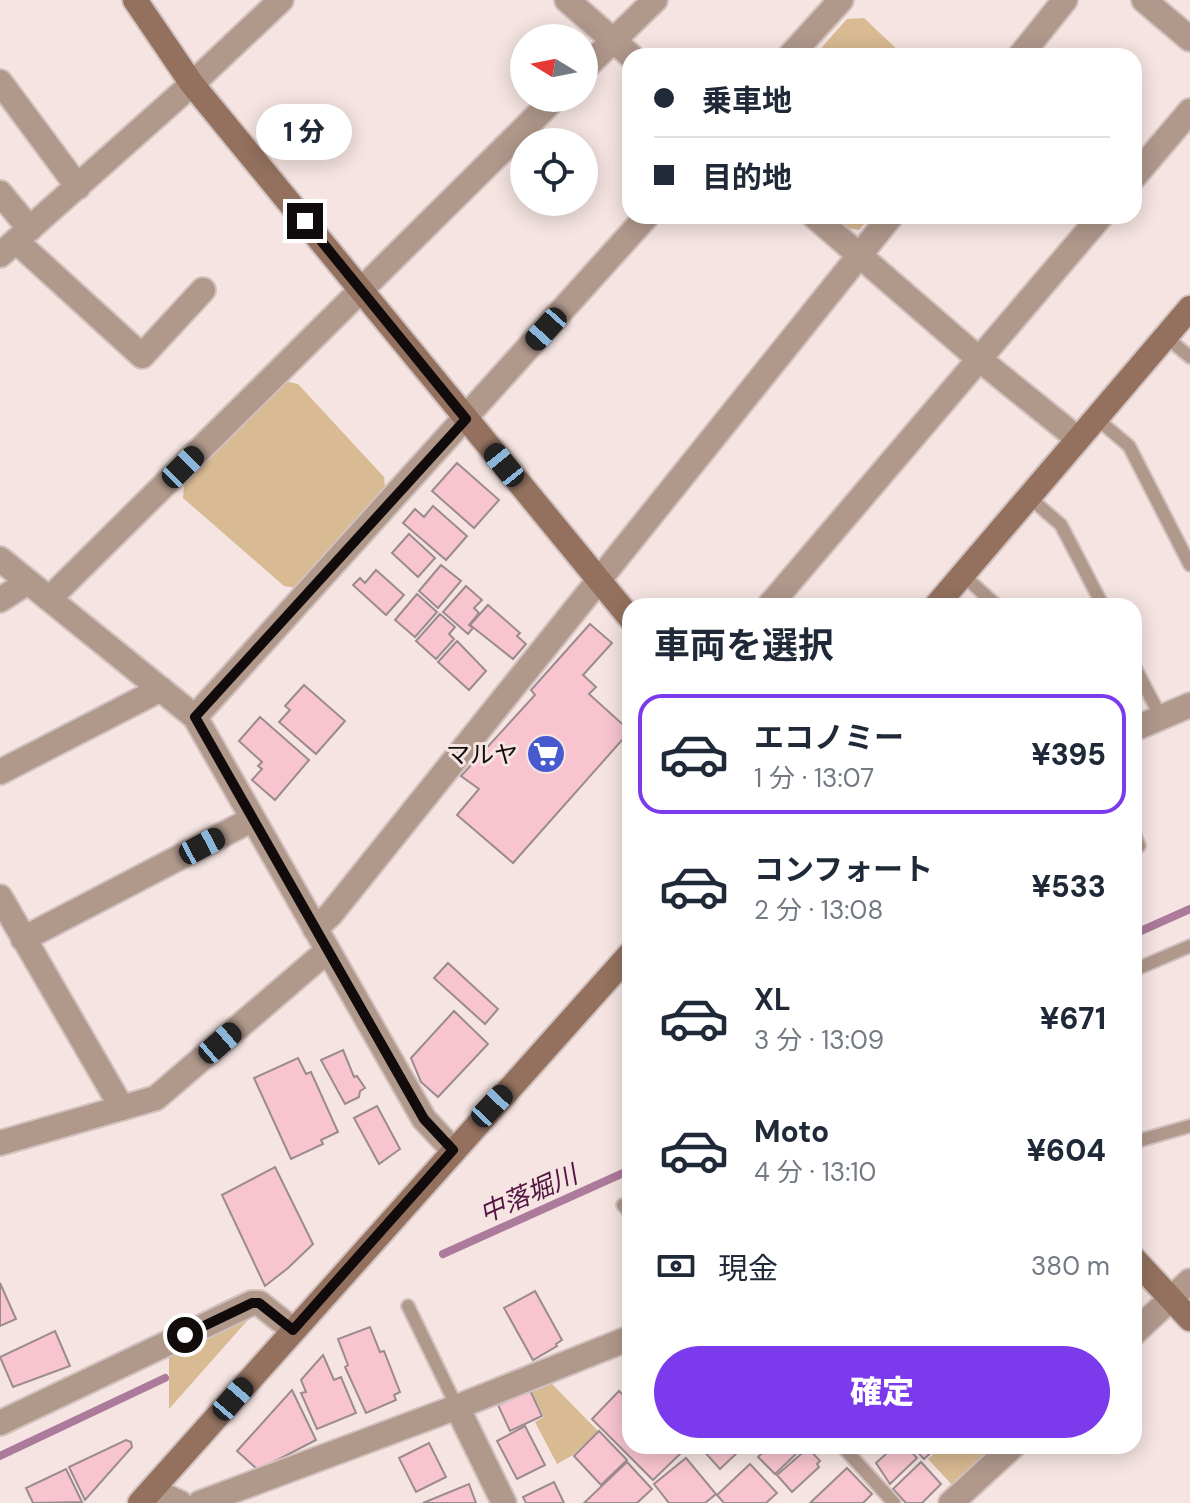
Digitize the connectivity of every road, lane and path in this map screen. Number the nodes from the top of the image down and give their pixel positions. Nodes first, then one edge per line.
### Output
1 (135, 0) edge
2 (281, 0) edge
3 (567, 0) edge
4 (655, 0) edge
5 (841, 0) edge
6 (1065, 0) edge
7 (1144, 0) edge
8 (1190, 39) edge
9 (622, 48) edge
10 (797, 48) edge
11 (1026, 48) edge
12 (598, 61) edge
13 (0, 82) edge
14 (192, 84) junction
15 (1190, 111) edge
16 (541, 112) edge
17 (1142, 168) edge
18 (78, 187) junction
19 (0, 193) edge
20 (640, 224) edge
21 (823, 224) edge
22 (885, 224) edge
23 (1094, 224) edge
24 (15, 242) edge
25 (859, 256) junction
26 (203, 290) dead end
27 (361, 290) junction
28 (1190, 308) edge
29 (1166, 337) junction
30 (1190, 357) edge
31 (979, 359) junction
32 (1096, 418) junction
33 (466, 419) junction
34 (1078, 439) junction
35 (1029, 497) junction
36 (0, 559) edge
37 (1190, 565) edge
38 (963, 575) junction
39 (599, 581) junction
40 (28, 582) junction
41 (776, 598) edge
42 (943, 598) edge
43 (988, 598) edge
44 (1099, 598) edge
45 (49, 599) junction
46 (0, 600) edge
47 (622, 608) edge
48 (1142, 681) edge
49 (161, 689) junction
50 (1190, 705) edge
51 (195, 717) junction
52 (1161, 717) junction
53 (1142, 725) edge
54 (0, 772) edge
55 (253, 819) junction
56 (0, 897) edge
57 (315, 929) junction
58 (23, 939) junction
59 (1190, 946) edge
60 (327, 951) junction
61 (622, 963) edge
62 (1142, 967) edge
63 (122, 1108) junction
64 (1190, 1126) edge
65 (1142, 1140) edge
66 (0, 1143) edge
67 (453, 1150) junction
68 (1142, 1267) edge
69 (1190, 1281) edge
70 (1171, 1298) junction
71 (408, 1306) dead end
72 (1190, 1319) edge
73 (1142, 1325) edge
74 (293, 1330) junction
75 (622, 1341) edge
76 (457, 1407) junction
77 (0, 1423) edge
78 (849, 1454) edge
79 (1004, 1454) edge
80 (146, 1496) edge
81 (180, 1503) edge
82 (200, 1503) edge
83 (504, 1503) edge
84 (894, 1503) edge
85 (951, 1503) edge

1 - 14 street
2 - 14 street
3 - 9 street
4 - 9 street
5 - 10 street
6 - 11 street
7 - 8 street
9 - 12 street
13 - 18 street
14 - 18 street
14 - 27 street
15 - 17 street
16 - 27 street
18 - 24 street
19 - 24 street
20 - 33 street
21 - 25 street
22 - 25 street
23 - 31 street
24 - 26 street
25 - 31 street
25 - 39 street
27 - 33 street
27 - 45 street
28 - 29 street
29 - 30 lane
29 - 32 street
31 - 34 street
31 - 41 street
32 - 34 street
32 - 37 lane
33 - 39 street
33 - 51 street
34 - 35 street
35 - 38 street
35 - 44 lane
36 - 40 street
38 - 42 street
38 - 43 lane
39 - 47 street
39 - 57 street
40 - 45 street
40 - 46 street
45 - 49 street
48 - 52 lane
49 - 51 street
49 - 54 street
50 - 52 street
51 - 55 street
52 - 53 street
55 - 57 street
55 - 58 street
56 - 58 street
57 - 60 street
58 - 63 street
59 - 62 lane
60 - 63 street
60 - 67 street
61 - 67 street
63 - 66 street
64 - 65 lane
67 - 74 street
68 - 70 street
69 - 70 street
70 - 72 street
70 - 73 street
71 - 76 lane
74 - 77 street
74 - 80 street
75 - 76 street
76 - 82 street
76 - 83 street
78 - 84 lane
79 - 85 street
80 - 81 street

